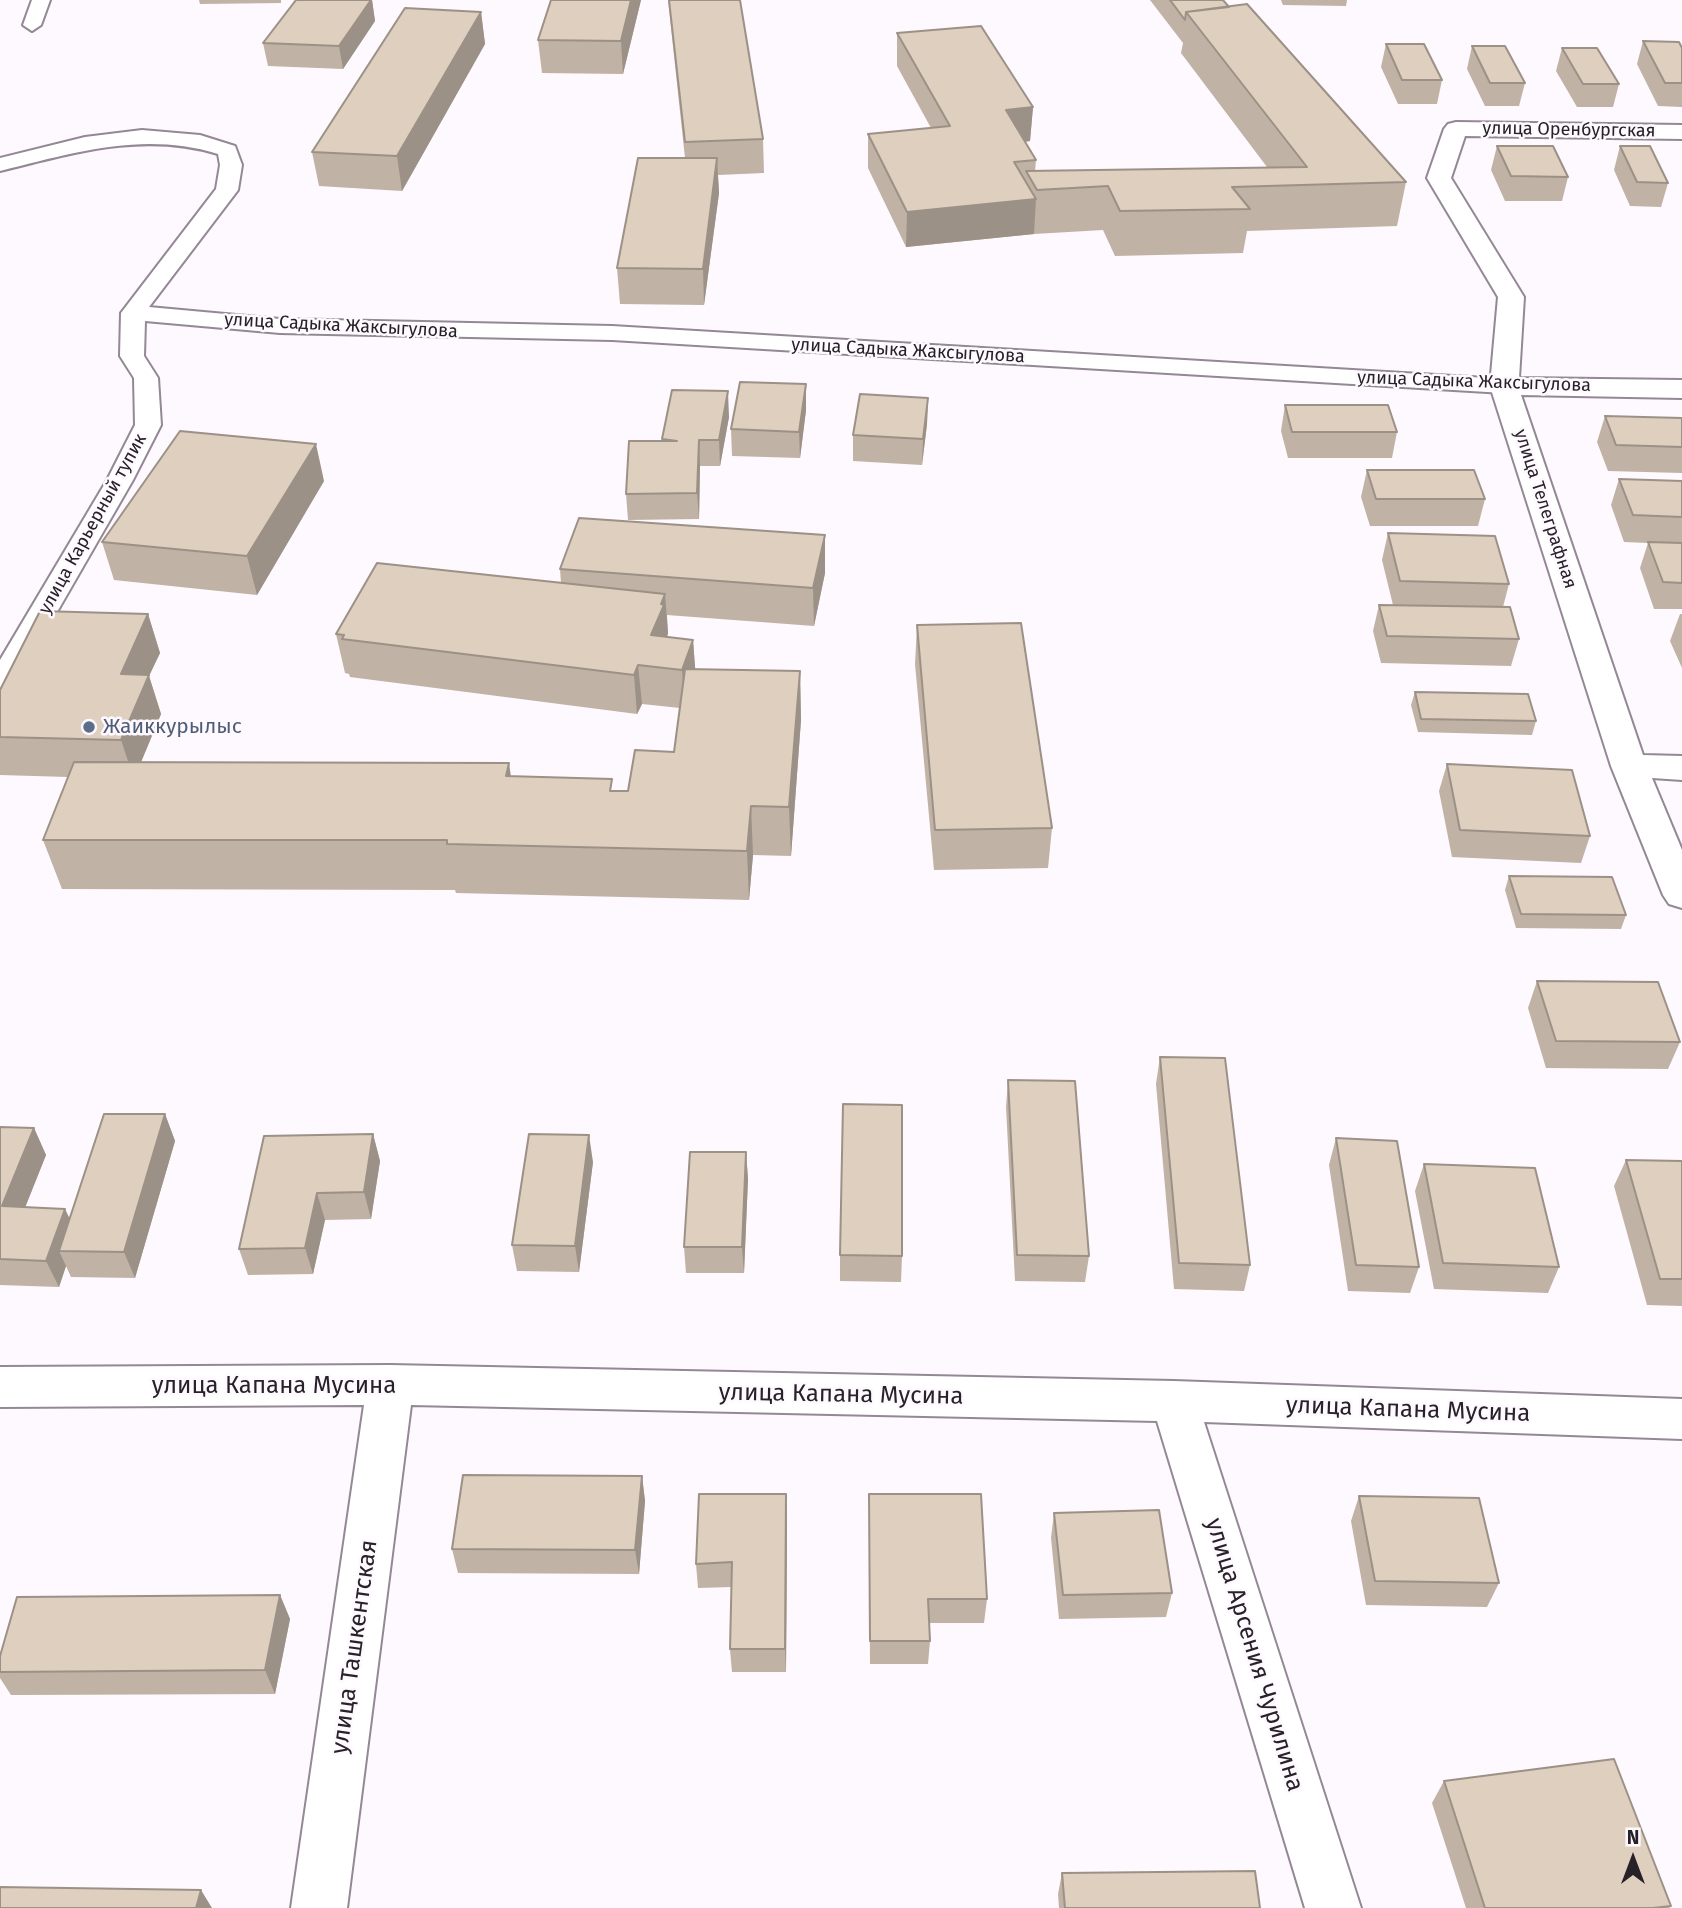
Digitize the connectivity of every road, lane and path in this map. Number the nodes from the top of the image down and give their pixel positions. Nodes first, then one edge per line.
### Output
1 (41, 0) edge
2 (32, 25) dead end
3 (1456, 129) joint
4 (1682, 132) edge
5 (0, 164) edge
6 (133, 313) junction
7 (1504, 386) junction
8 (1682, 389) edge
9 (0, 685) edge
10 (1629, 766) junction
11 (1682, 768) edge
12 (1682, 895) edge
13 (390, 1385) junction
14 (0, 1387) edge
15 (1174, 1401) junction
16 (1682, 1419) edge
17 (319, 1908) edge
18 (1333, 1908) edge

1 - 2 lane
3 - 4 street, улица Оренбургская
3 - 7 street, улица Телеграфная
5 - 6 lane
6 - 7 lane, улица Садыка Жаксыгулова
6 - 9 lane, улица Карьерный тупик
7 - 8 street, улица Садыка Жаксыгулова
7 - 10 street, улица Телеграфная
10 - 11 street
10 - 12 street, улица Телеграфная
13 - 14 street, улица Капана Мусина
13 - 15 street, улица Капана Мусина
13 - 17 street, улица Ташкентская
15 - 16 street, улица Капана Мусина
15 - 18 street, улица Арсения Чурилина

